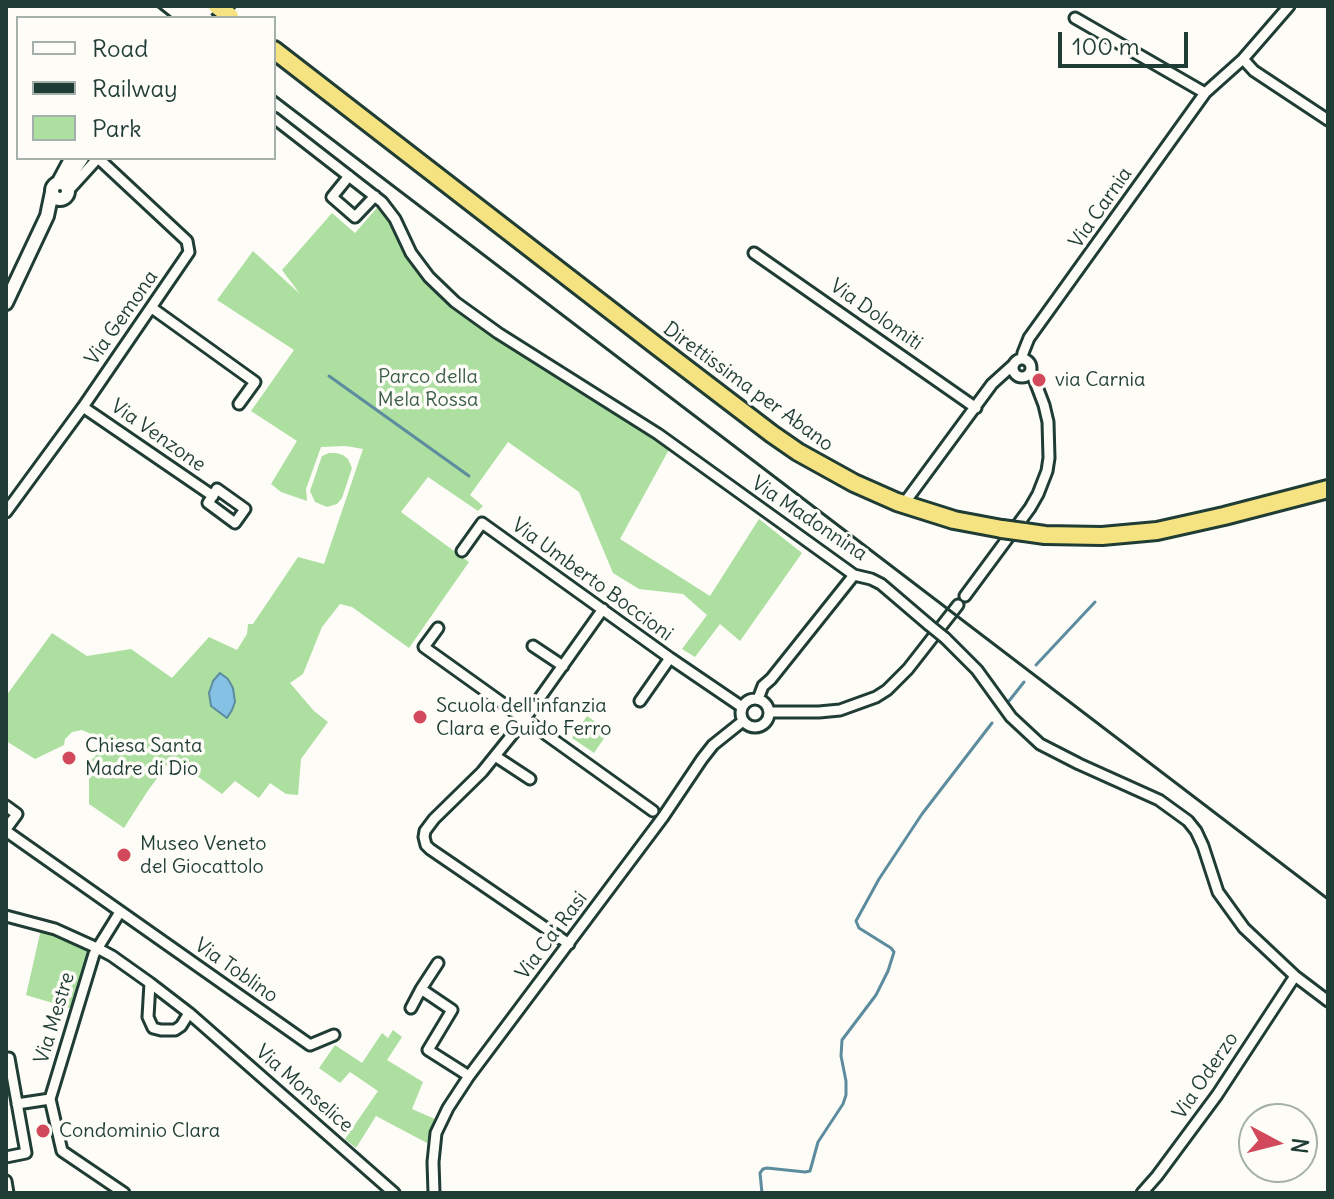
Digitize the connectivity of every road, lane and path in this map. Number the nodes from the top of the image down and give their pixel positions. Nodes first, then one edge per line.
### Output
1 (1289, 6) edge
2 (1075, 18) dead end
3 (276, 52) edge
4 (1243, 59) junction
5 (1205, 93) junction
6 (276, 120) edge
7 (1328, 120) edge
8 (69, 160) edge
9 (81, 160) edge
10 (96, 160) edge
11 (100, 160) edge
12 (349, 176) junction
13 (61, 190) junction
14 (375, 196) junction
15 (754, 253) dead end
16 (6, 303) edge
17 (152, 308) junction
18 (1022, 368) junction
19 (239, 404) dead end
20 (83, 407) junction
21 (976, 408) junction
22 (1328, 489) edge
23 (213, 496) junction
24 (908, 498) dead end
25 (6, 512) edge
26 (462, 551) dead end
27 (854, 575) junction
28 (965, 596) dead end
29 (958, 605) dead end
30 (603, 609) junction
31 (438, 628) dead end
32 (533, 646) dead end
33 (670, 658) junction
34 (563, 666) junction
35 (758, 699) junction
36 (640, 701) dead end
37 (742, 707) junction
38 (769, 712) junction
39 (524, 720) junction
40 (743, 721) junction
41 (495, 756) junction
42 (530, 779) dead end
43 (6, 806) edge
44 (653, 811) dead end
45 (6, 830) edge
46 (120, 912) junction
47 (6, 916) edge
48 (569, 944) junction
49 (97, 948) junction
50 (438, 963) dead end
51 (1295, 976) junction
52 (150, 983) junction
53 (421, 989) junction
54 (1328, 1001) edge
55 (411, 1008) dead end
56 (189, 1013) junction
57 (334, 1035) dead end
58 (6, 1059) edge
59 (469, 1076) junction
60 (50, 1099) junction
61 (17, 1104) junction
62 (6, 1157) edge
63 (6, 1181) edge
64 (8, 1193) edge
65 (124, 1193) edge
66 (394, 1193) edge
67 (434, 1193) edge
68 (1142, 1193) edge

1 - 4 street, Via Carnia
2 - 5 street
3 - 22 highway, Direttissima per Abano, bridge
4 - 5 street, Via Carnia
4 - 7 street
5 - 18 street, Via Carnia
6 - 12 street, Via Madonnina
8 - 13 street
9 - 13 street
10 - 13 street
11 - 17 street, Via Gemona
12 - 14 street, Via Madonnina
12 - 14 street
13 - 16 street
14 - 27 street, Via Madonnina
15 - 21 street, Via Dolomiti
17 - 19 street
17 - 20 street, Via Gemona
18 - 21 street
18 - 28 street
20 - 23 street, Via Venzone
20 - 25 street, Via Gemona
21 - 24 street
23 - 23 street, Via Venzone
26 - 30 street, Via Umberto Boccioni
27 - 35 street
27 - 51 street, Via Madonnina, bridge
29 - 38 street, Via Ca' Rasi
30 - 33 street, Via Umberto Boccioni
30 - 34 street
31 - 39 street
32 - 34 street
33 - 36 street, Via Umberto Boccioni
33 - 37 street, Via Umberto Boccioni
34 - 39 street
35 - 37 street
35 - 38 street
37 - 40 street
38 - 40 street, Via Ca' Rasi
39 - 41 street
39 - 44 street
40 - 48 street, Via Ca' Rasi
41 - 42 street
41 - 48 street
43 - 45 street, Via Toblino
45 - 46 street, Via Toblino
46 - 49 street
46 - 57 street, Via Toblino
47 - 49 street, Via Monselice
48 - 59 street, Via Ca' Rasi
49 - 52 street, Via Monselice
49 - 60 street, Via Mestre
50 - 53 street
51 - 54 street, Via Madonnina
51 - 68 street, Via Oderzo
52 - 56 street, Via Monselice
52 - 56 street
53 - 55 street
53 - 59 street
56 - 66 street, Via Monselice
58 - 61 street
59 - 67 street, Via Ca' Rasi
60 - 61 street
60 - 65 street, Via Mestre
61 - 62 street
63 - 64 street

